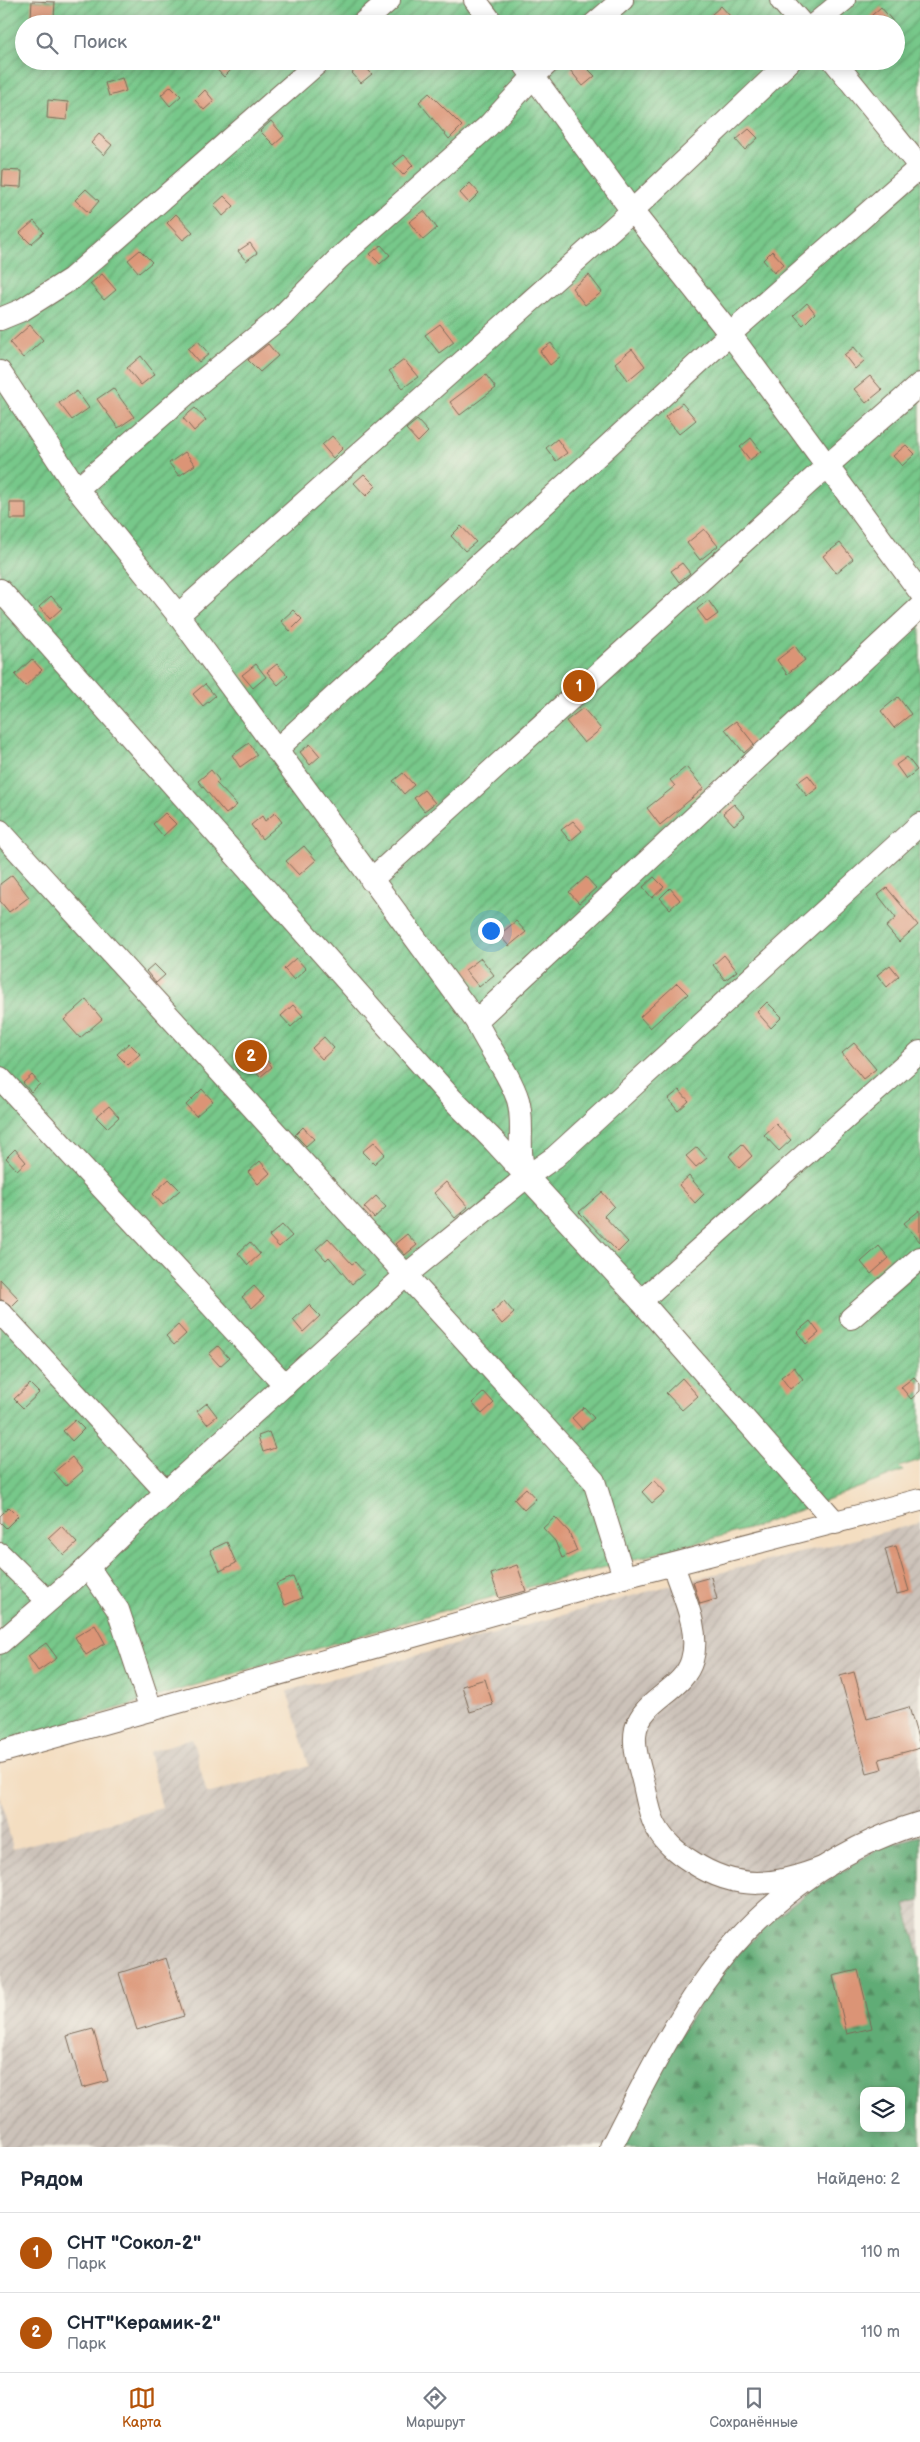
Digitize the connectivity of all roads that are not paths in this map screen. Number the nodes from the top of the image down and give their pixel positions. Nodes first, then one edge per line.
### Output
1 (389, 0) edge
2 (475, 0) edge
3 (622, 0) edge
4 (781, 0) edge
5 (844, 0) edge
6 (372, 15) edge
7 (486, 15) edge
8 (604, 15) edge
9 (794, 15) edge
10 (826, 15) edge
11 (310, 70) edge
12 (527, 70) edge
13 (529, 70) edge
14 (781, 70) edge
15 (841, 70) edge
16 (920, 167) edge
17 (632, 211) junction
18 (0, 318) edge
19 (730, 334) junction
20 (0, 372) edge
21 (920, 384) edge
22 (827, 466) junction
23 (77, 490) junction
24 (0, 590) edge
25 (920, 592) edge
26 (920, 607) edge
27 (178, 615) junction
28 (276, 750) junction
29 (920, 824) edge
30 (0, 831) edge
31 (372, 880) junction
32 (476, 1021) junction
33 (920, 1052) edge
34 (0, 1078) edge
35 (526, 1178) junction
36 (920, 1258) edge
37 (406, 1275) junction
38 (641, 1301) junction
39 (0, 1312) edge
40 (851, 1318) dead end
41 (286, 1384) junction
42 (166, 1492) junction
43 (920, 1500) edge
44 (836, 1523) junction
45 (0, 1554) edge
46 (673, 1565) junction
47 (88, 1566) junction
48 (624, 1578) junction
49 (47, 1600) junction
50 (0, 1643) edge
51 (152, 1710) junction
52 (0, 1752) edge
53 (920, 1823) edge
54 (825, 1867) junction
55 (611, 2147) edge

1 - 6 street
2 - 7 street
3 - 8 street
4 - 9 street
5 - 10 street
11 - 18 street
12 - 23 street
13 - 17 street
14 - 17 street
15 - 16 street
16 - 19 street
17 - 19 street
17 - 27 street
19 - 22 street
19 - 28 street
20 - 23 street
21 - 22 street
22 - 25 street
22 - 31 street
23 - 27 street
24 - 35 street
26 - 32 street
27 - 28 street
28 - 31 street
29 - 35 street
30 - 37 street
31 - 32 street
32 - 35 street
33 - 38 street
34 - 41 street
35 - 37 street
35 - 38 street
36 - 40 street
37 - 41 street
37 - 48 street
38 - 44 street
39 - 42 street
41 - 42 street
42 - 47 street
43 - 44 street
44 - 46 street
45 - 49 street
46 - 48 street
46 - 54 street
47 - 49 street
47 - 51 street
48 - 51 street
49 - 50 street
51 - 52 street
53 - 54 street
54 - 55 street

